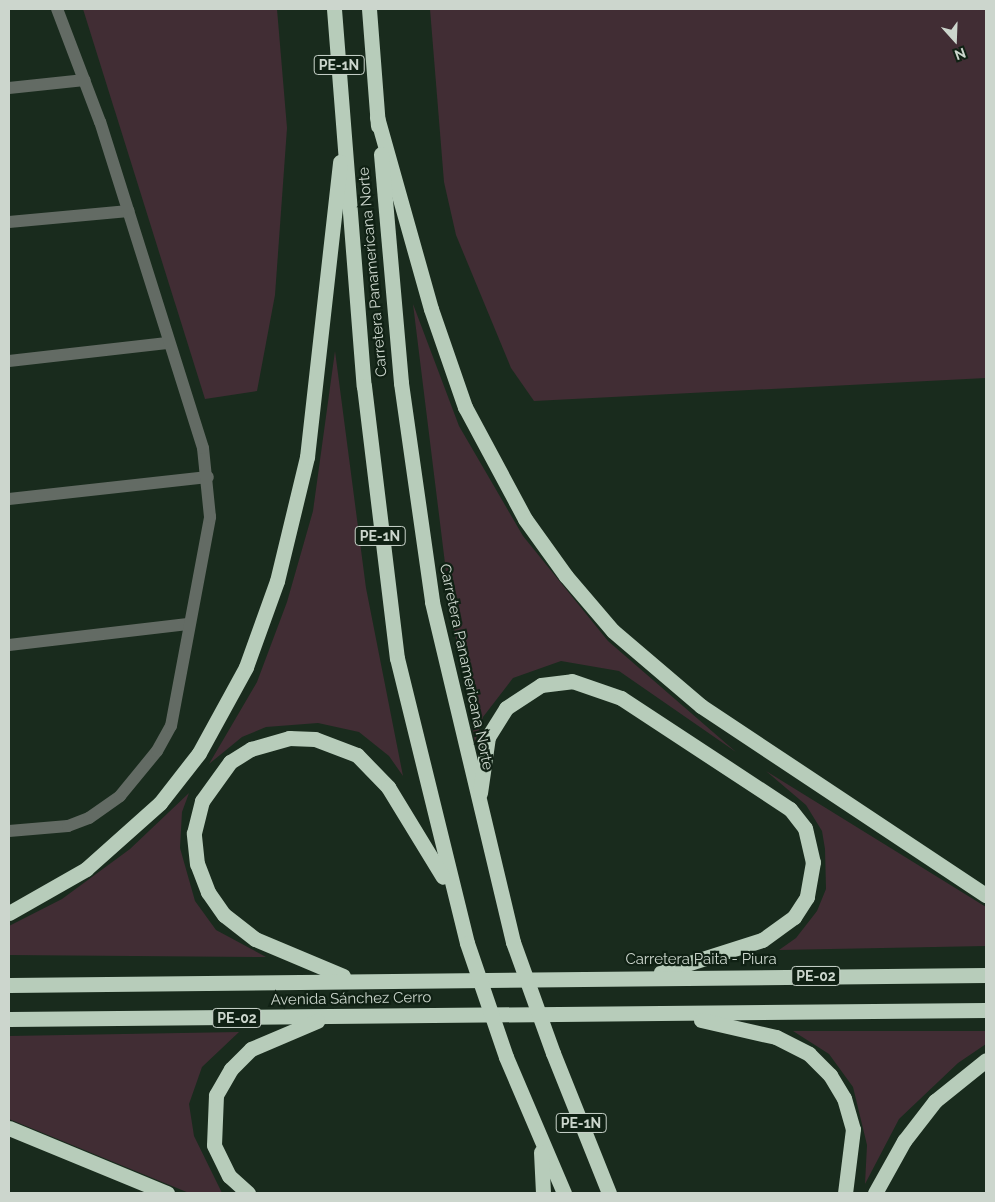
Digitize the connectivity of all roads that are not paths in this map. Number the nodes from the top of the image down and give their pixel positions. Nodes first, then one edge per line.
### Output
1 (57, 9) edge
2 (334, 9) edge
3 (369, 9) edge
4 (85, 80) junction
5 (9, 88) edge
6 (377, 117) junction
7 (343, 120) junction
8 (128, 211) junction
9 (9, 222) edge
10 (167, 343) junction
11 (9, 361) edge
12 (208, 477) junction
13 (9, 500) edge
14 (188, 624) junction
15 (9, 645) edge
16 (479, 811) junction
17 (9, 831) edge
18 (452, 890) junction
19 (986, 895) edge
20 (9, 913) edge
21 (986, 975) edge
22 (645, 977) junction
23 (596, 978) joint
24 (356, 980) junction
25 (9, 985) edge
26 (986, 1010) edge
27 (665, 1014) junction
28 (328, 1017) junction
29 (9, 1019) edge
30 (986, 1060) edge
31 (9, 1128) edge
32 (540, 1143) junction
33 (167, 1193) edge
34 (248, 1193) edge
35 (543, 1193) edge
36 (564, 1193) edge
37 (609, 1193) edge
38 (845, 1193) edge
39 (875, 1193) edge

1 - 4 street
2 - 7 highway, Carretera Panamericana Norte / PE-1N
3 - 6 highway, Carretera Panamericana Norte / PE-1N
4 - 5 street
4 - 8 street
6 - 16 highway, Carretera Panamericana Norte / PE-1N
6 - 19 highway
7 - 18 highway, Carretera Panamericana Norte / PE-1N
7 - 20 highway
8 - 9 street
8 - 10 street
10 - 11 street
10 - 12 street
12 - 13 street
12 - 14 street
14 - 15 street
14 - 17 street
16 - 22 highway
16 - 37 highway, Carretera Panamericana Norte / PE-1N, bridge
18 - 24 highway
18 - 32 highway, Carretera Panamericana Norte / PE-1N, bridge
21 - 22 highway, Carretera Paita - Piura / PE-02
22 - 23 highway, Carretera Paita - Piura / PE-02
23 - 24 highway, Avenida Sánchez Cerro / PE-02
24 - 25 highway, Avenida Sánchez Cerro / PE-02
26 - 27 highway, PE-02
27 - 28 highway, Avenida Sánchez Cerro / PE-02
27 - 38 highway
28 - 29 highway, Avenida Sánchez Cerro / PE-02
28 - 34 highway
30 - 39 highway
31 - 33 highway
32 - 35 highway
32 - 36 highway, Carretera Panamericana Norte / PE-1N

